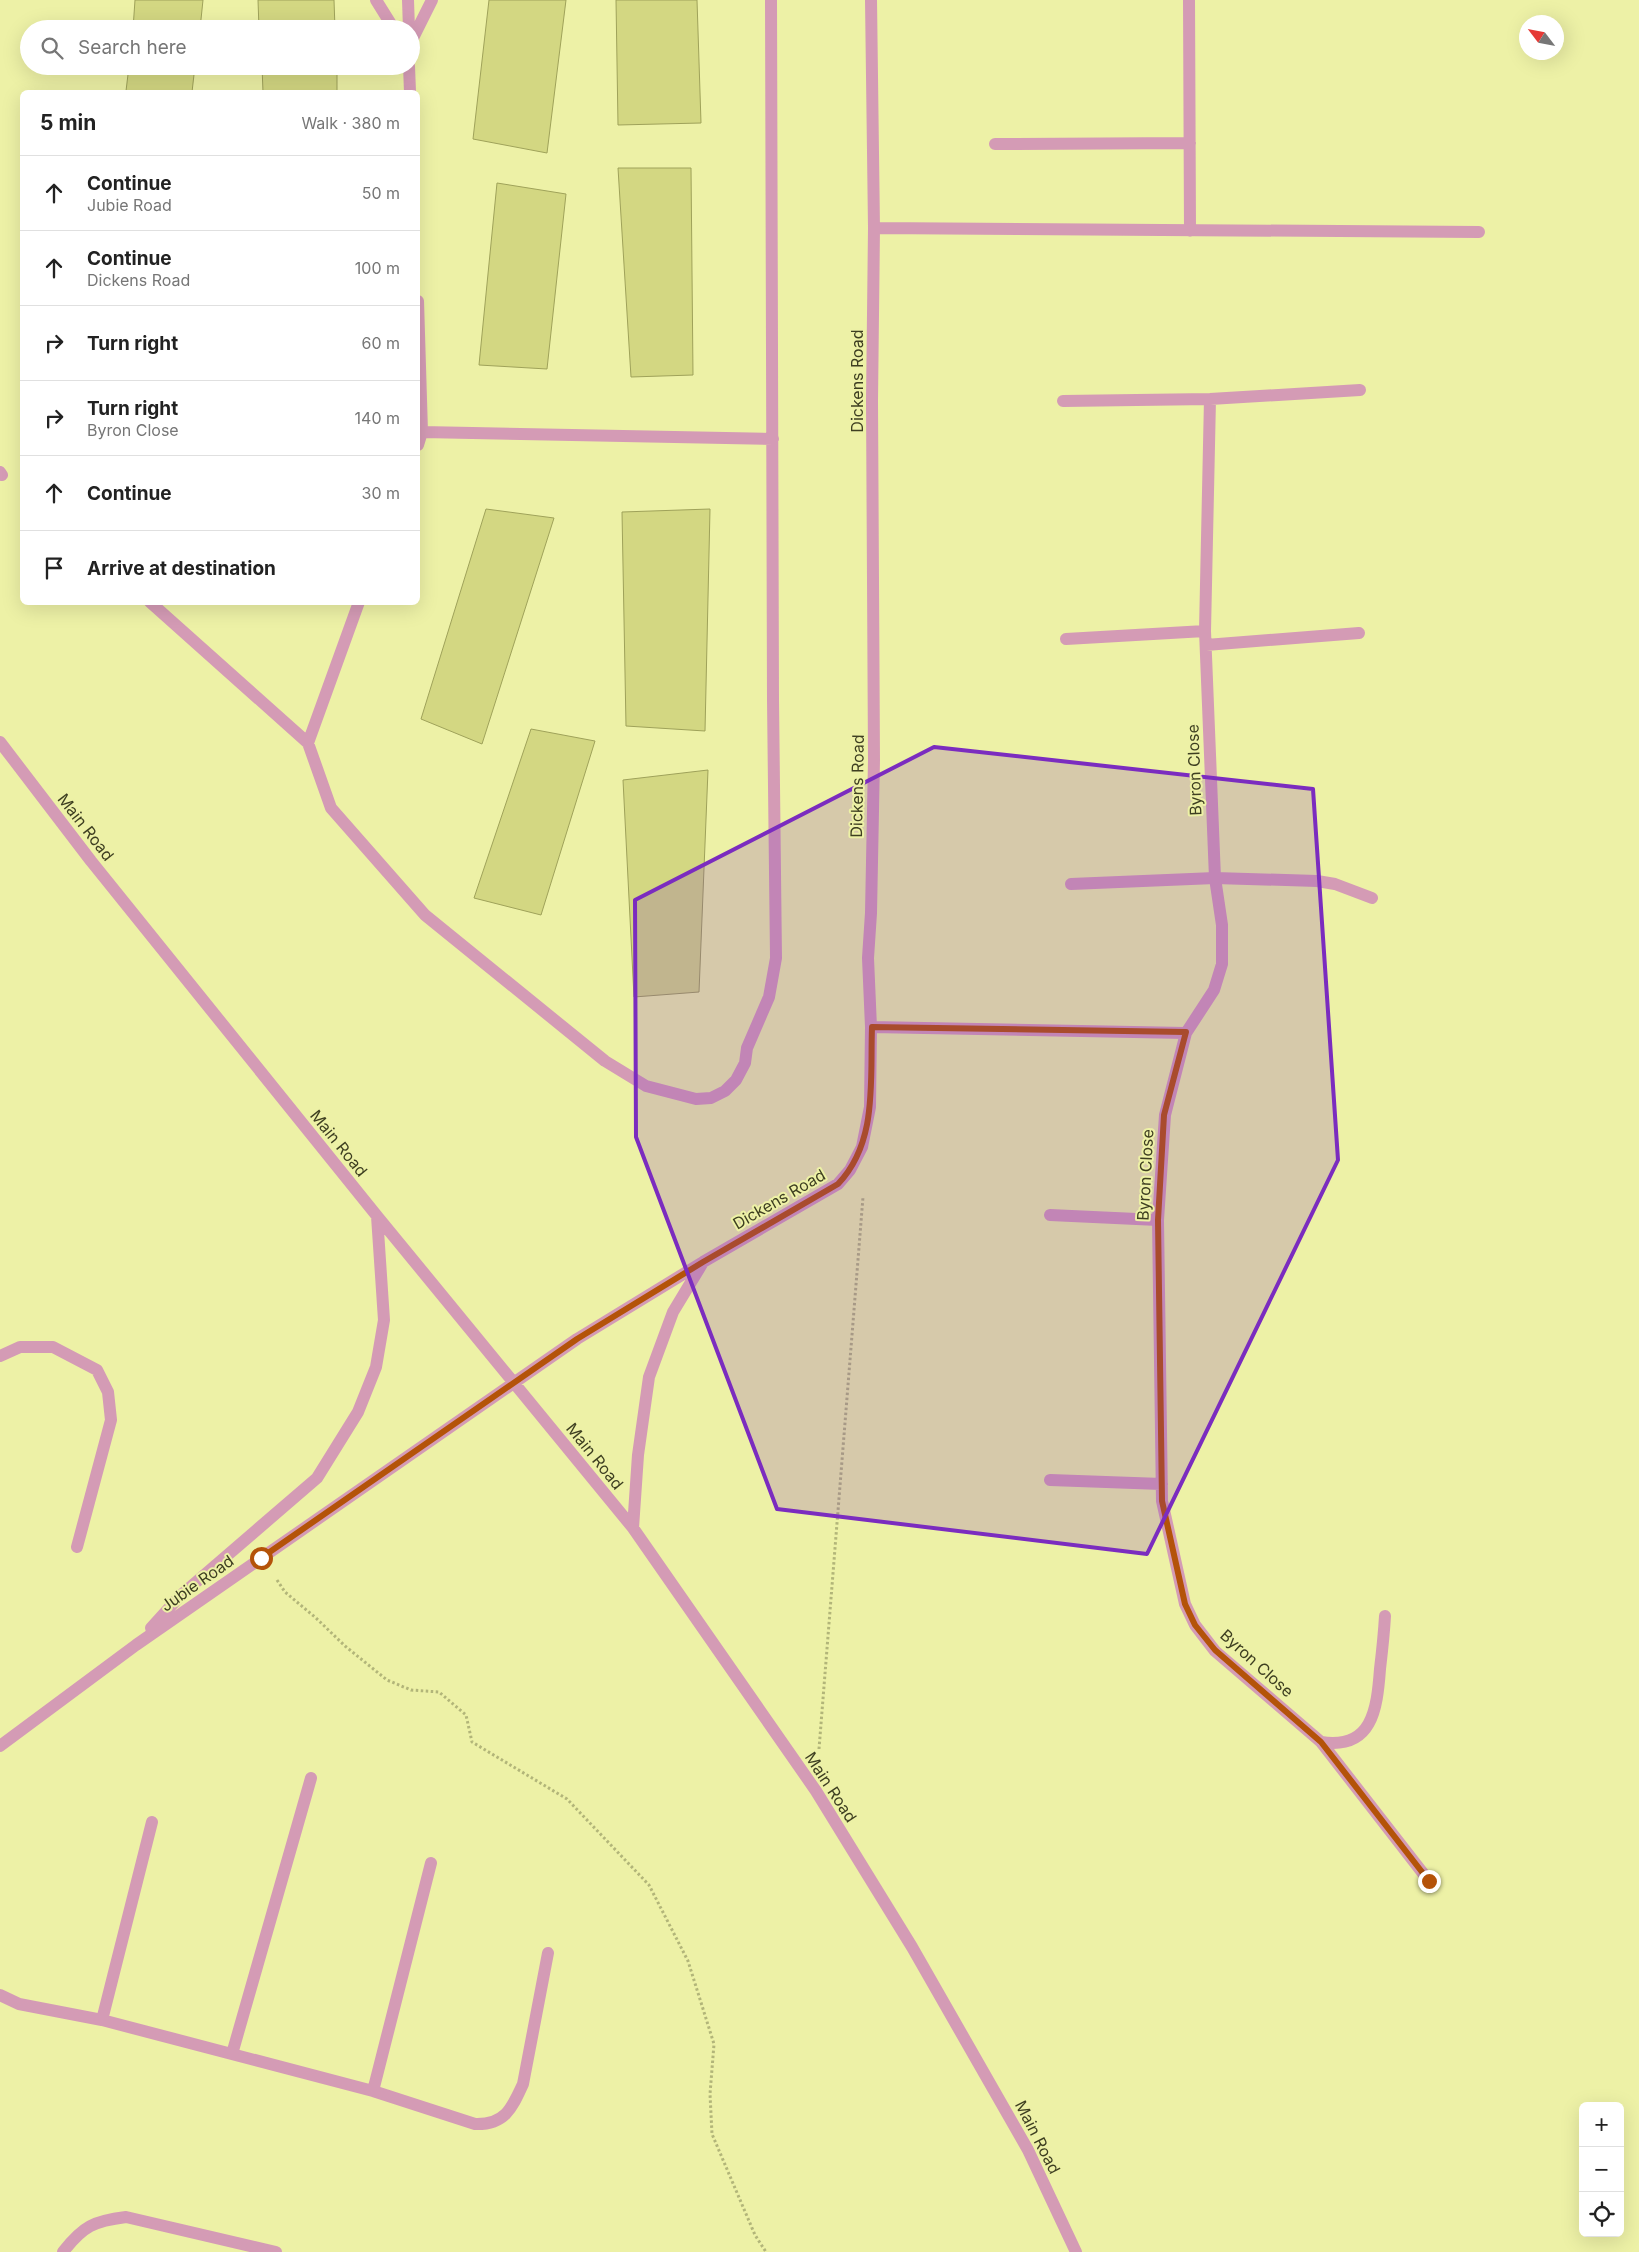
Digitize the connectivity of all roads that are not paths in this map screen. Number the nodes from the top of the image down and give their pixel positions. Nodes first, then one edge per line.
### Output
1 (376, 0) edge
2 (408, 0) edge
3 (432, 0) edge
4 (771, 0) edge
5 (871, 0) edge
6 (1189, 0) edge
7 (388, 20) edge
8 (409, 20) edge
9 (420, 24) edge
10 (409, 75) edge
11 (410, 90) edge
12 (1190, 143) junction
13 (995, 144) dead end
14 (874, 228) junction
15 (1190, 230) junction
16 (1479, 232) dead end
17 (420, 366) edge
18 (1360, 390) dead end
19 (1210, 399) junction
20 (1063, 401) dead end
21 (422, 432) junction
22 (420, 438) edge
23 (773, 439) junction
24 (153, 605) edge
25 (358, 605) edge
26 (1205, 632) junction
27 (1359, 633) dead end
28 (1066, 638) dead end
29 (1206, 645) junction
30 (0, 742) edge
31 (308, 744) junction
32 (1214, 878) junction
33 (1071, 884) dead end
34 (1372, 898) dead end
35 (872, 1027) junction
36 (1186, 1032) junction
37 (1050, 1215) dead end
38 (377, 1216) junction
39 (1158, 1220) junction
40 (703, 1262) junction
41 (0, 1356) edge
42 (514, 1382) junction
43 (1050, 1480) dead end
44 (1162, 1484) junction
45 (633, 1528) junction
46 (77, 1548) dead end
47 (1385, 1616) dead end
48 (136, 1645) junction
49 (1321, 1742) junction
50 (0, 1746) edge
51 (311, 1778) dead end
52 (152, 1822) dead end
53 (431, 1863) dead end
54 (1429, 1881) dead end
55 (548, 1953) dead end
56 (0, 1994) edge
57 (102, 2020) junction
58 (232, 2054) junction
59 (373, 2091) junction
60 (64, 2252) edge
61 (276, 2252) edge
62 (1076, 2252) edge

1 - 7 street
2 - 8 street
3 - 9 street
4 - 23 street
5 - 14 street, Dickens Road
6 - 12 street
10 - 11 street
12 - 13 street
12 - 15 street
14 - 15 street
14 - 35 street, Dickens Road
15 - 16 street
17 - 21 street
18 - 19 street
19 - 20 street
19 - 26 street, Byron Close
21 - 22 street
21 - 23 street
23 - 31 street
24 - 31 street
25 - 31 street
26 - 28 street
26 - 29 street, Byron Close
27 - 29 street
29 - 32 street, Byron Close
30 - 38 street, Main Road
32 - 33 street
32 - 34 street
32 - 36 street, Byron Close
35 - 36 street
35 - 40 street, Dickens Road
36 - 39 street, Byron Close
37 - 39 street
38 - 42 street, Main Road
38 - 48 street
39 - 44 street, Byron Close
40 - 42 street, Dickens Road
40 - 45 street
41 - 46 street
42 - 45 street, Main Road
42 - 48 street, Jubie Road
43 - 44 street
44 - 49 street, Byron Close
45 - 62 street, Main Road
47 - 49 street
48 - 50 street, Jubie Road
49 - 54 street, Byron Close
51 - 58 street
52 - 57 street
53 - 59 street
55 - 59 street
56 - 57 street
57 - 58 street
58 - 59 street
60 - 61 street

